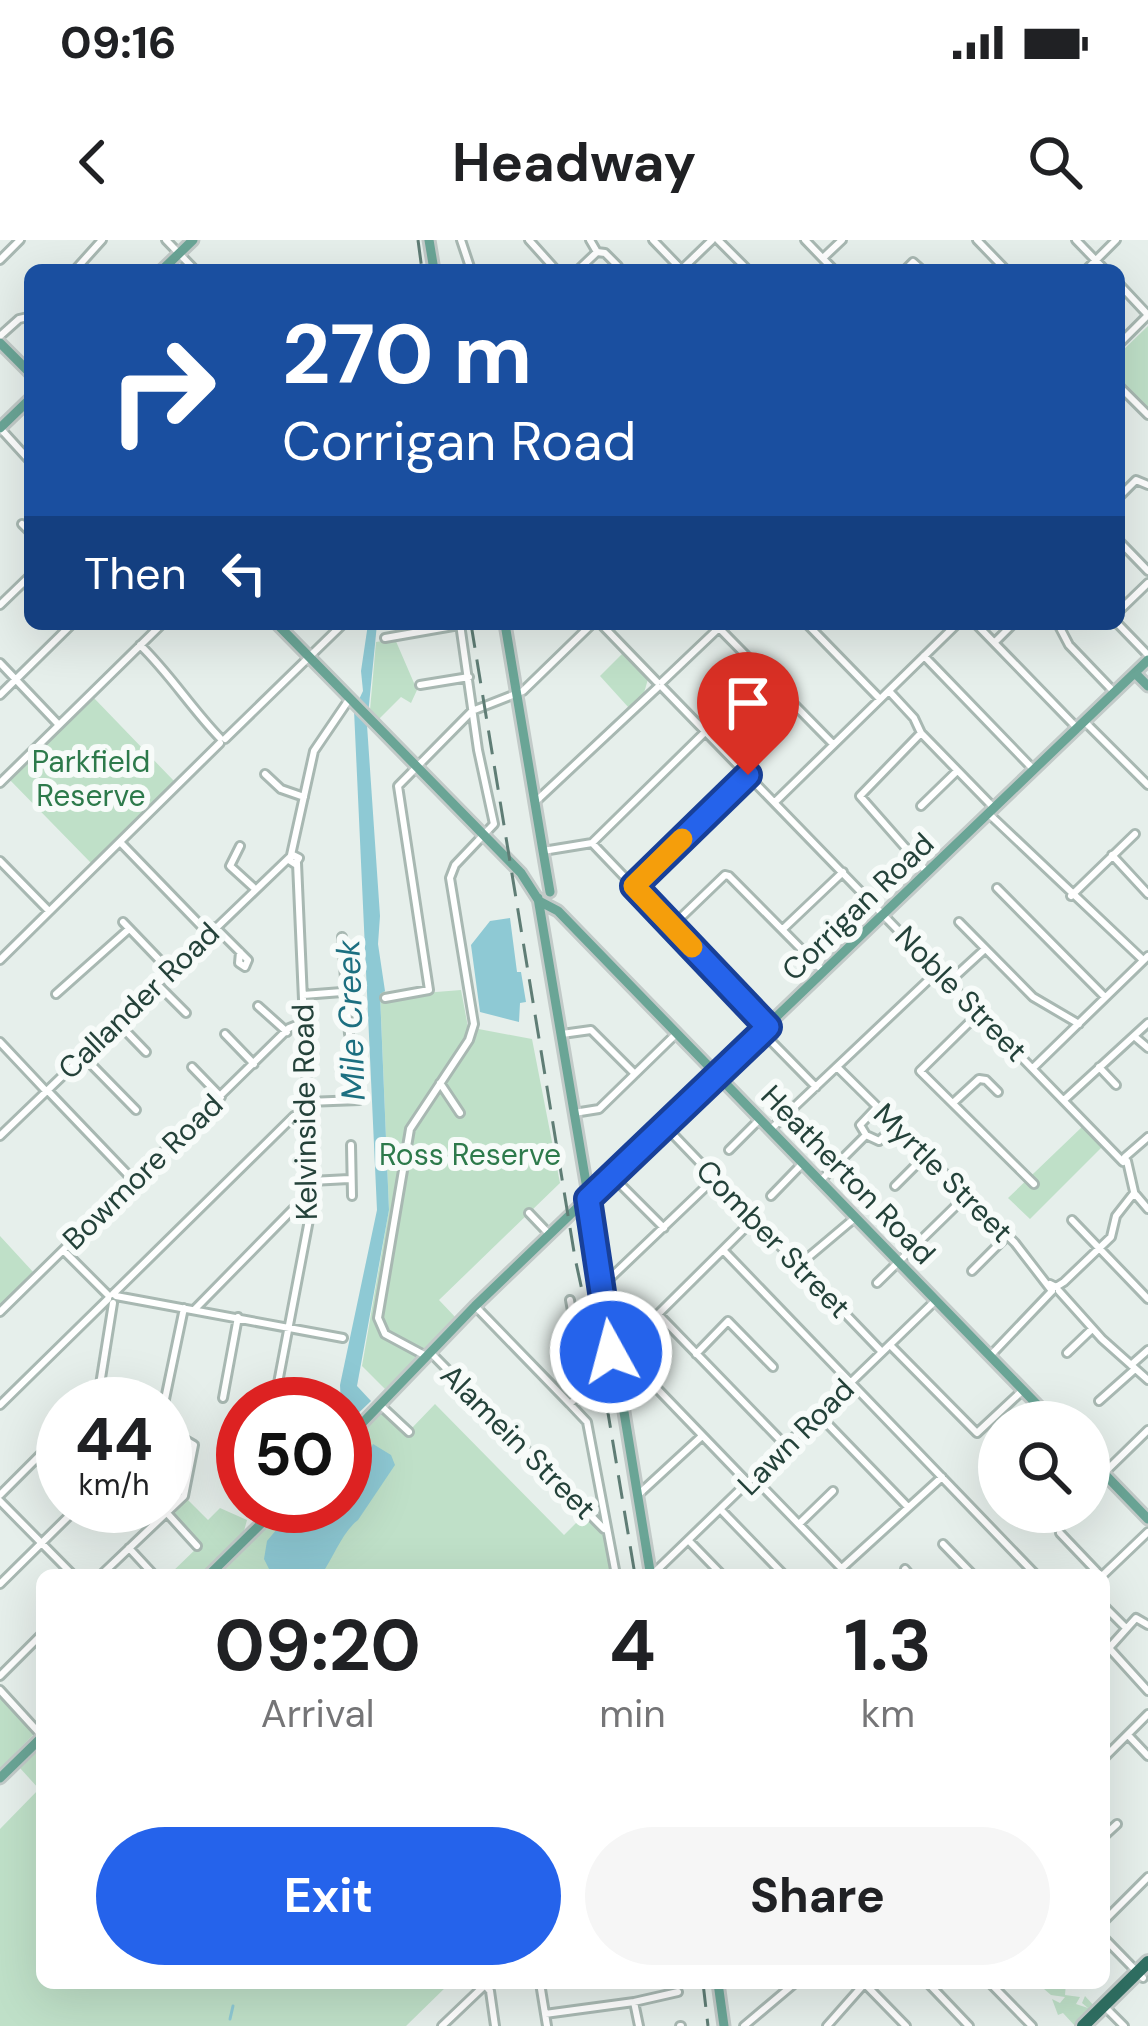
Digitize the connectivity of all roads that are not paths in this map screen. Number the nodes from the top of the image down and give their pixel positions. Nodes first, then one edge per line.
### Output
1 (20, 240) edge
2 (103, 240) edge
3 (166, 240) edge
4 (193, 240) edge
5 (529, 240) edge
6 (590, 240) edge
7 (653, 240) edge
8 (715, 240) edge
9 (805, 240) edge
10 (842, 240) edge
11 (977, 240) edge
12 (1076, 240) edge
13 (1116, 240) edge
14 (597, 253) junction
15 (179, 254) junction
16 (823, 258) junction
17 (0, 260) edge
18 (1096, 260) junction
19 (81, 264) edge
20 (168, 264) edge
21 (189, 264) edge
22 (551, 264) edge
23 (585, 264) edge
24 (616, 264) edge
25 (675, 264) edge
26 (688, 264) edge
27 (741, 264) edge
28 (828, 264) edge
29 (1000, 264) edge
30 (1092, 264) edge
31 (1100, 264) edge
32 (1125, 290) edge
33 (1148, 315) edge
34 (24, 318) edge
35 (1125, 338) edge
36 (0, 339) edge
37 (24, 366) edge
38 (1125, 392) edge
39 (24, 405) edge
40 (1148, 415) edge
41 (0, 428) edge
42 (24, 454) edge
43 (1125, 548) edge
44 (1148, 571) edge
45 (24, 582) edge
46 (1148, 583) edge
47 (0, 605) edge
48 (1125, 605) edge
49 (66, 630) edge
50 (156, 630) edge
51 (286, 630) edge
52 (337, 630) edge
53 (428, 630) edge
54 (461, 630) edge
55 (507, 630) edge
56 (590, 630) edge
57 (603, 630) edge
58 (717, 630) edge
59 (725, 630) edge
60 (813, 630) edge
61 (951, 630) edge
62 (982, 630) edge
63 (1007, 630) edge
64 (1061, 630) edge
65 (1123, 630) edge
66 (386, 638) dead end
67 (994, 642) junction
68 (140, 645) junction
69 (924, 656) junction
70 (310, 657) junction
71 (1148, 657) edge
72 (0, 663) edge
73 (1136, 673) junction
74 (469, 677) junction
75 (16, 679) junction
76 (420, 685) dead end
77 (660, 685) junction
78 (1148, 686) edge
79 (889, 691) junction
80 (1115, 692) junction
81 (0, 694) edge
82 (516, 695) junction
83 (880, 699) junction
84 (352, 700) junction
85 (472, 711) junction
86 (59, 725) junction
87 (1081, 725) junction
88 (706, 731) junction
89 (921, 733) junction
90 (222, 740) junction
91 (833, 744) junction
92 (417, 766) junction
93 (958, 770) junction
94 (1035, 771) junction
95 (265, 774) dead end
96 (748, 775) junction
97 (0, 783) edge
98 (1148, 785) edge
99 (304, 797) junction
100 (533, 802) junction
101 (775, 802) junction
102 (921, 806) dead end
103 (992, 812) junction
104 (1135, 834) dead end
105 (485, 836) junction
106 (120, 842) junction
107 (592, 842) junction
108 (240, 846) dead end
109 (543, 851) junction
110 (1112, 855) junction
111 (293, 859) junction
112 (0, 861) edge
113 (544, 872) junction
114 (843, 872) junction
115 (928, 873) junction
116 (524, 875) junction
117 (634, 886) junction
118 (997, 888) dead end
119 (254, 889) junction
120 (1148, 894) edge
121 (544, 895) junction
122 (1071, 896) junction
123 (50, 911) junction
124 (885, 915) junction
125 (122, 922) dead end
126 (959, 922) dead end
127 (672, 926) junction
128 (129, 929) junction
129 (783, 929) junction
130 (212, 930) junction
131 (342, 937) dead end
132 (985, 949) junction
133 (240, 952) dead end
134 (1146, 958) edge
135 (0, 960) edge
136 (938, 970) junction
137 (170, 971) junction
138 (824, 973) junction
139 (949, 982) junction
140 (157, 983) junction
141 (344, 992) junction
142 (56, 994) dead end
143 (304, 995) junction
144 (1105, 997) junction
145 (385, 998) dead end
146 (258, 1006) dead end
147 (186, 1013) dead end
148 (979, 1013) junction
149 (117, 1022) junction
150 (304, 1022) junction
151 (1078, 1024) junction
152 (1148, 1024) edge
153 (765, 1030) junction
154 (287, 1032) junction
155 (304, 1033) junction
156 (677, 1033) junction
157 (225, 1034) dead end
158 (349, 1034) dead end
159 (560, 1034) junction
160 (1135, 1036) junction
161 (0, 1042) edge
162 (1148, 1048) edge
163 (146, 1052) dead end
164 (83, 1056) junction
165 (254, 1064) junction
166 (1100, 1066) junction
167 (192, 1067) dead end
168 (838, 1067) junction
169 (1033, 1068) junction
170 (635, 1074) junction
171 (717, 1075) junction
172 (440, 1083) junction
173 (1117, 1085) dead end
174 (816, 1087) junction
175 (47, 1091) junction
176 (998, 1092) dead end
177 (221, 1096) junction
178 (359, 1100) dead end
179 (1064, 1100) junction
180 (953, 1103) junction
181 (877, 1107) junction
182 (136, 1110) dead end
183 (308, 1110) junction
184 (460, 1113) dead end
185 (574, 1113) junction
186 (760, 1119) junction
187 (664, 1125) junction
188 (896, 1126) junction
189 (771, 1130) junction
190 (866, 1135) junction
191 (0, 1136) edge
192 (1148, 1137) edge
193 (351, 1145) dead end
194 (729, 1150) dead end
195 (927, 1154) junction
196 (1126, 1159) junction
197 (803, 1163) junction
198 (612, 1176) junction
199 (349, 1179) junction
200 (715, 1179) junction
201 (134, 1181) junction
202 (311, 1181) junction
203 (820, 1181) junction
204 (1034, 1184) dead end
205 (895, 1186) dead end
206 (968, 1195) junction
207 (1134, 1195) junction
208 (352, 1196) dead end
209 (771, 1196) dead end
210 (588, 1199) junction
211 (312, 1201) junction
212 (1146, 1207) edge
213 (529, 1213) dead end
214 (856, 1217) junction
215 (754, 1219) junction
216 (1072, 1220) dead end
217 (664, 1228) junction
218 (550, 1235) junction
219 (1007, 1236) junction
220 (1099, 1249) junction
221 (64, 1250) junction
222 (724, 1251) junction
223 (897, 1260) junction
224 (799, 1265) junction
225 (972, 1271) dead end
226 (877, 1283) dead end
227 (602, 1284) junction
228 (1057, 1290) junction
229 (112, 1298) junction
230 (1148, 1299) edge
231 (571, 1300) dead end
232 (936, 1300) junction
233 (475, 1306) junction
234 (184, 1308) junction
235 (195, 1309) junction
236 (0, 1312) edge
237 (658, 1315) junction
238 (238, 1317) junction
239 (290, 1328) junction
240 (1092, 1329) junction
241 (344, 1338) dead end
242 (889, 1345) junction
243 (1148, 1350) edge
244 (616, 1352) junction
245 (882, 1352) junction
246 (1067, 1353) dead end
247 (428, 1354) junction
248 (696, 1354) junction
249 (990, 1356) junction
250 (772, 1367) dead end
251 (1133, 1367) junction
252 (99, 1377) edge
253 (170, 1377) edge
254 (227, 1377) edge
255 (280, 1377) edge
256 (1148, 1380) edge
257 (849, 1384) junction
258 (1023, 1390) junction
259 (621, 1394) junction
260 (1034, 1401) edge
261 (1099, 1401) dead end
262 (570, 1404) junction
263 (0, 1405) edge
264 (380, 1405) junction
265 (372, 1413) edge
266 (819, 1415) junction
267 (1148, 1430) edge
268 (409, 1432) dead end
269 (702, 1436) junction
270 (787, 1447) junction
271 (36, 1460) edge
272 (1110, 1467) edge
273 (942, 1477) junction
274 (1110, 1479) edge
275 (752, 1481) junction
276 (833, 1491) dead end
277 (638, 1495) junction
278 (0, 1498) edge
279 (910, 1509) junction
280 (722, 1511) junction
281 (1148, 1519) edge
282 (799, 1524) junction
283 (608, 1532) junction
284 (1148, 1532) edge
285 (52, 1533) edge
286 (145, 1533) edge
287 (184, 1533) edge
288 (244, 1533) edge
289 (1060, 1533) dead end
290 (689, 1542) junction
291 (42, 1543) junction
292 (943, 1544) dead end
293 (196, 1546) dead end
294 (129, 1548) junction
295 (67, 1569) edge
296 (107, 1569) edge
297 (148, 1569) edge
298 (214, 1569) edge
299 (615, 1569) edge
300 (651, 1569) edge
301 (657, 1569) edge
302 (716, 1569) edge
303 (778, 1569) edge
304 (840, 1569) edge
305 (848, 1569) edge
306 (968, 1569) edge
307 (1030, 1569) edge
308 (1096, 1569) edge
309 (1108, 1569) edge
310 (0, 1584) edge
311 (1110, 1612) edge
312 (1148, 1625) edge
313 (1126, 1628) junction
314 (36, 1640) edge
315 (1110, 1648) edge
316 (1110, 1650) edge
317 (0, 1676) edge
318 (0, 1690) edge
319 (1148, 1690) edge
320 (1148, 1714) edge
321 (36, 1729) edge
322 (1127, 1735) junction
323 (36, 1742) edge
324 (1110, 1751) edge
325 (1148, 1756) edge
326 (0, 1778) edge
327 (1117, 1824) dead end
328 (1110, 1830) edge
329 (1148, 1877) edge
330 (1110, 1915) edge
331 (1110, 1943) edge
332 (1145, 1971) edge
333 (481, 1989) edge
334 (488, 1989) edge
335 (541, 1989) edge
336 (719, 1989) edge
337 (788, 1989) edge
338 (862, 1989) edge
339 (872, 1989) edge
340 (934, 1989) edge
341 (996, 1989) edge
342 (678, 1992) dead end
343 (634, 2002) junction
344 (1109, 2012) junction
345 (545, 2014) junction
346 (442, 2026) edge
347 (496, 2026) edge
348 (547, 2026) edge
349 (639, 2026) edge
350 (724, 2026) edge
351 (744, 2026) edge
352 (827, 2026) edge
353 (906, 2026) edge
354 (969, 2026) edge
355 (1032, 2026) edge
356 (1083, 2026) edge
357 (1095, 2026) edge
358 (1124, 2026) edge

1 - 17 street
2 - 19 street
3 - 15 street
4 - 15 main road
5 - 22 street
6 - 14 street
7 - 25 street
8 - 26 street
8 - 27 street
9 - 16 street
10 - 16 street
11 - 29 street
12 - 18 street
13 - 18 street
14 - 23 street
14 - 24 street
15 - 20 main road
15 - 21 street
16 - 28 street
18 - 30 street
18 - 31 street
32 - 33 street
33 - 35 street
34 - 36 street
36 - 37 main road
38 - 40 street
39 - 41 main road
41 - 42 street
43 - 44 street
45 - 47 street
46 - 48 street
49 - 75 street
50 - 68 street
51 - 70 main road, Heatherton Road
52 - 70 street
53 - 66 street
54 - 74 street
55 - 82 main road
56 - 82 street
57 - 77 street, Noble Street
58 - 77 street
59 - 91 street
60 - 83 street
61 - 69 street
62 - 67 street
63 - 67 street
64 - 80 street
65 - 71 street
67 - 87 street
68 - 86 street
68 - 90 street
69 - 79 street
69 - 94 street
70 - 84 main road, Heatherton Road
70 - 90 street
71 - 73 main road, Corrigan Road
72 - 75 street
73 - 78 main road
73 - 80 main road, Corrigan Road
74 - 76 street
74 - 85 street
75 - 81 street
75 - 86 street
77 - 88 street, Noble Street
77 - 100 street
79 - 83 street
79 - 89 street
80 - 87 main road, Corrigan Road
82 - 85 street
82 - 100 main road
83 - 91 street
84 - 92 main road, Heatherton Road
84 - 99 street, Kelvinside Road
85 - 92 street
85 - 105 street
86 - 97 street
87 - 94 main road, Corrigan Road
87 - 98 street
88 - 96 street, Noble Street
88 - 107 street
89 - 93 street
89 - 115 street
90 - 106 street
91 - 101 street
92 - 105 main road, Heatherton Road
92 - 145 street
93 - 102 street
93 - 103 street
94 - 103 main road, Corrigan Road
95 - 99 street
96 - 101 street, Noble Street
96 - 117 street
99 - 111 street, Kelvinside Road
100 - 109 main road
101 - 114 street, Noble Street
103 - 115 main road, Corrigan Road
103 - 122 street
104 - 110 street
105 - 116 main road, Heatherton Road
105 - 172 street
106 - 123 street
106 - 130 street
107 - 109 street
107 - 117 street
108 - 119 street
109 - 113 main road
109 - 121 main road
110 - 120 street
110 - 122 street
111 - 119 street, Callander Road
111 - 143 street, Kelvinside Road
112 - 123 street
113 - 116 main road
113 - 121 main road
114 - 124 street, Noble Street
114 - 129 street
115 - 124 main road, Corrigan Road
116 - 121 main road, Heatherton Road
117 - 127 street
118 - 144 street
119 - 130 street, Callander Road
121 - 156 main road, Heatherton Road
121 - 159 main road
122 - 134 street
123 - 135 street
124 - 136 street, Noble Street
124 - 138 main road, Corrigan Road
125 - 128 street
126 - 132 street
127 - 129 street
127 - 153 street
128 - 137 street
128 - 142 street
129 - 138 street
130 - 133 street
130 - 137 street, Callander Road
131 - 141 street
132 - 139 street
132 - 151 street
134 - 144 street
136 - 139 street, Noble Street
136 - 168 street
137 - 140 street, Callander Road
138 - 153 main road, Corrigan Road
139 - 148 street, Noble Street
140 - 147 street
140 - 149 street, Callander Road
141 - 143 street
141 - 158 street
143 - 150 street, Kelvinside Road
144 - 151 street
146 - 154 street
148 - 169 street, Noble Street
148 - 180 street
149 - 163 street
149 - 164 street, Callander Road
150 - 154 street, Bowmore Road
150 - 155 street, Kelvinside Road
151 - 169 street
152 - 160 street
153 - 171 main road, Corrigan Road
153 - 174 street
154 - 155 street
154 - 165 street, Bowmore Road
155 - 183 street, Kelvinside Road
156 - 170 street
156 - 171 main road, Heatherton Road
157 - 165 street
159 - 170 street
159 - 185 main road
160 - 162 street
160 - 166 street
161 - 175 street
164 - 175 street, Callander Road
164 - 182 street
165 - 177 street, Bowmore Road
166 - 173 street
166 - 179 street
167 - 177 street
168 - 174 street
168 - 181 street, Myrtle Street
169 - 179 street, Noble Street
170 - 185 street
171 - 186 main road, Heatherton Road
171 - 187 main road, Corrigan Road
172 - 184 street
172 - 247 street, Alamein Street
174 - 189 street
175 - 191 street, Callander Road
175 - 201 street
176 - 180 street
177 - 201 street, Bowmore Road
178 - 183 street
179 - 196 street, Noble Street
180 - 204 street
181 - 188 street, Myrtle Street
181 - 190 street
183 - 202 street, Kelvinside Road
183 - 229 street
185 - 210 main road
186 - 189 main road, Heatherton Road
186 - 194 street
187 - 198 main road, Corrigan Road
187 - 200 street, Comber Street
188 - 190 street
188 - 195 street, Myrtle Street
189 - 197 main road, Heatherton Road
190 - 203 street
192 - 196 street
193 - 199 street
195 - 205 street
195 - 206 street, Myrtle Street
196 - 207 street
197 - 203 main road, Heatherton Road
197 - 209 street
198 - 210 main road, Corrigan Road
198 - 217 street
199 - 202 street
199 - 208 street
200 - 215 street, Comber Street
200 - 217 street
201 - 221 street, Bowmore Road
202 - 211 street, Kelvinside Road
203 - 214 main road, Heatherton Road
206 - 219 street, Myrtle Street
206 - 223 street
207 - 212 street
207 - 220 street
210 - 218 main road, Corrigan Road
210 - 227 main road
211 - 235 street
211 - 239 street, Kelvinside Road
213 - 218 street
214 - 223 main road, Heatherton Road
214 - 224 street
215 - 222 street
215 - 224 street, Comber Street
216 - 220 street
217 - 227 street
218 - 233 main road, Corrigan Road
219 - 225 street
219 - 228 street, Myrtle Street
220 - 228 street
220 - 230 street
221 - 229 street
221 - 236 street, Bowmore Road
222 - 237 street
222 - 257 street
223 - 226 street
223 - 232 main road, Heatherton Road
224 - 245 street, Comber Street
227 - 244 main road
228 - 240 street, Myrtle Street
228 - 249 street
229 - 234 street
229 - 252 street
229 - 263 street
231 - 262 street
232 - 242 street, Lawn Road
232 - 249 main road, Heatherton Road
233 - 247 main road, Corrigan Road
233 - 262 street
234 - 235 street
234 - 253 street
235 - 238 street
237 - 244 street
237 - 248 street
238 - 239 street
238 - 254 street
239 - 241 street
239 - 255 street, Kelvinside Road
240 - 246 street
240 - 251 street, Myrtle Street
242 - 245 street, Lawn Road
242 - 258 street
243 - 251 street
244 - 259 main road
245 - 257 street, Lawn Road
247 - 264 main road, Corrigan Road
247 - 283 street, Alamein Street
248 - 250 street
248 - 270 street
249 - 258 main road, Heatherton Road
251 - 256 street, Myrtle Street
251 - 261 street
257 - 266 street, Lawn Road
257 - 273 street
258 - 260 main road, Heatherton Road
259 - 269 street
259 - 277 main road
262 - 283 street
264 - 265 main road, Corrigan Road
264 - 268 street
266 - 270 street, Lawn Road
266 - 279 street
267 - 272 street
269 - 275 street
269 - 277 street
270 - 275 street, Lawn Road
271 - 278 street
273 - 279 street
273 - 307 street
274 - 281 main road
275 - 280 street, Lawn Road
275 - 282 street
276 - 282 street
277 - 300 main road
278 - 291 street
279 - 305 street
280 - 290 street, Lawn Road
280 - 303 street
282 - 304 street
283 - 299 street
284 - 309 street
285 - 291 street
286 - 294 street
287 - 293 street
288 - 298 main road
289 - 308 street
290 - 301 street, Lawn Road
290 - 302 street
291 - 295 street
291 - 310 street
292 - 306 street
294 - 296 street
294 - 297 street
311 - 313 street
312 - 313 street
313 - 315 street
314 - 317 street
316 - 319 street
318 - 321 street
320 - 322 street
322 - 324 street
322 - 325 street
323 - 326 main road
327 - 328 street
329 - 330 street
331 - 332 street
332 - 344 highway
332 - 356 highway
333 - 346 street
334 - 347 street
335 - 345 street
336 - 350 main road
337 - 351 street
338 - 352 street
339 - 353 street
340 - 354 street
341 - 355 street
342 - 343 street
343 - 345 street
343 - 349 street
344 - 357 highway
344 - 358 street
345 - 348 street

